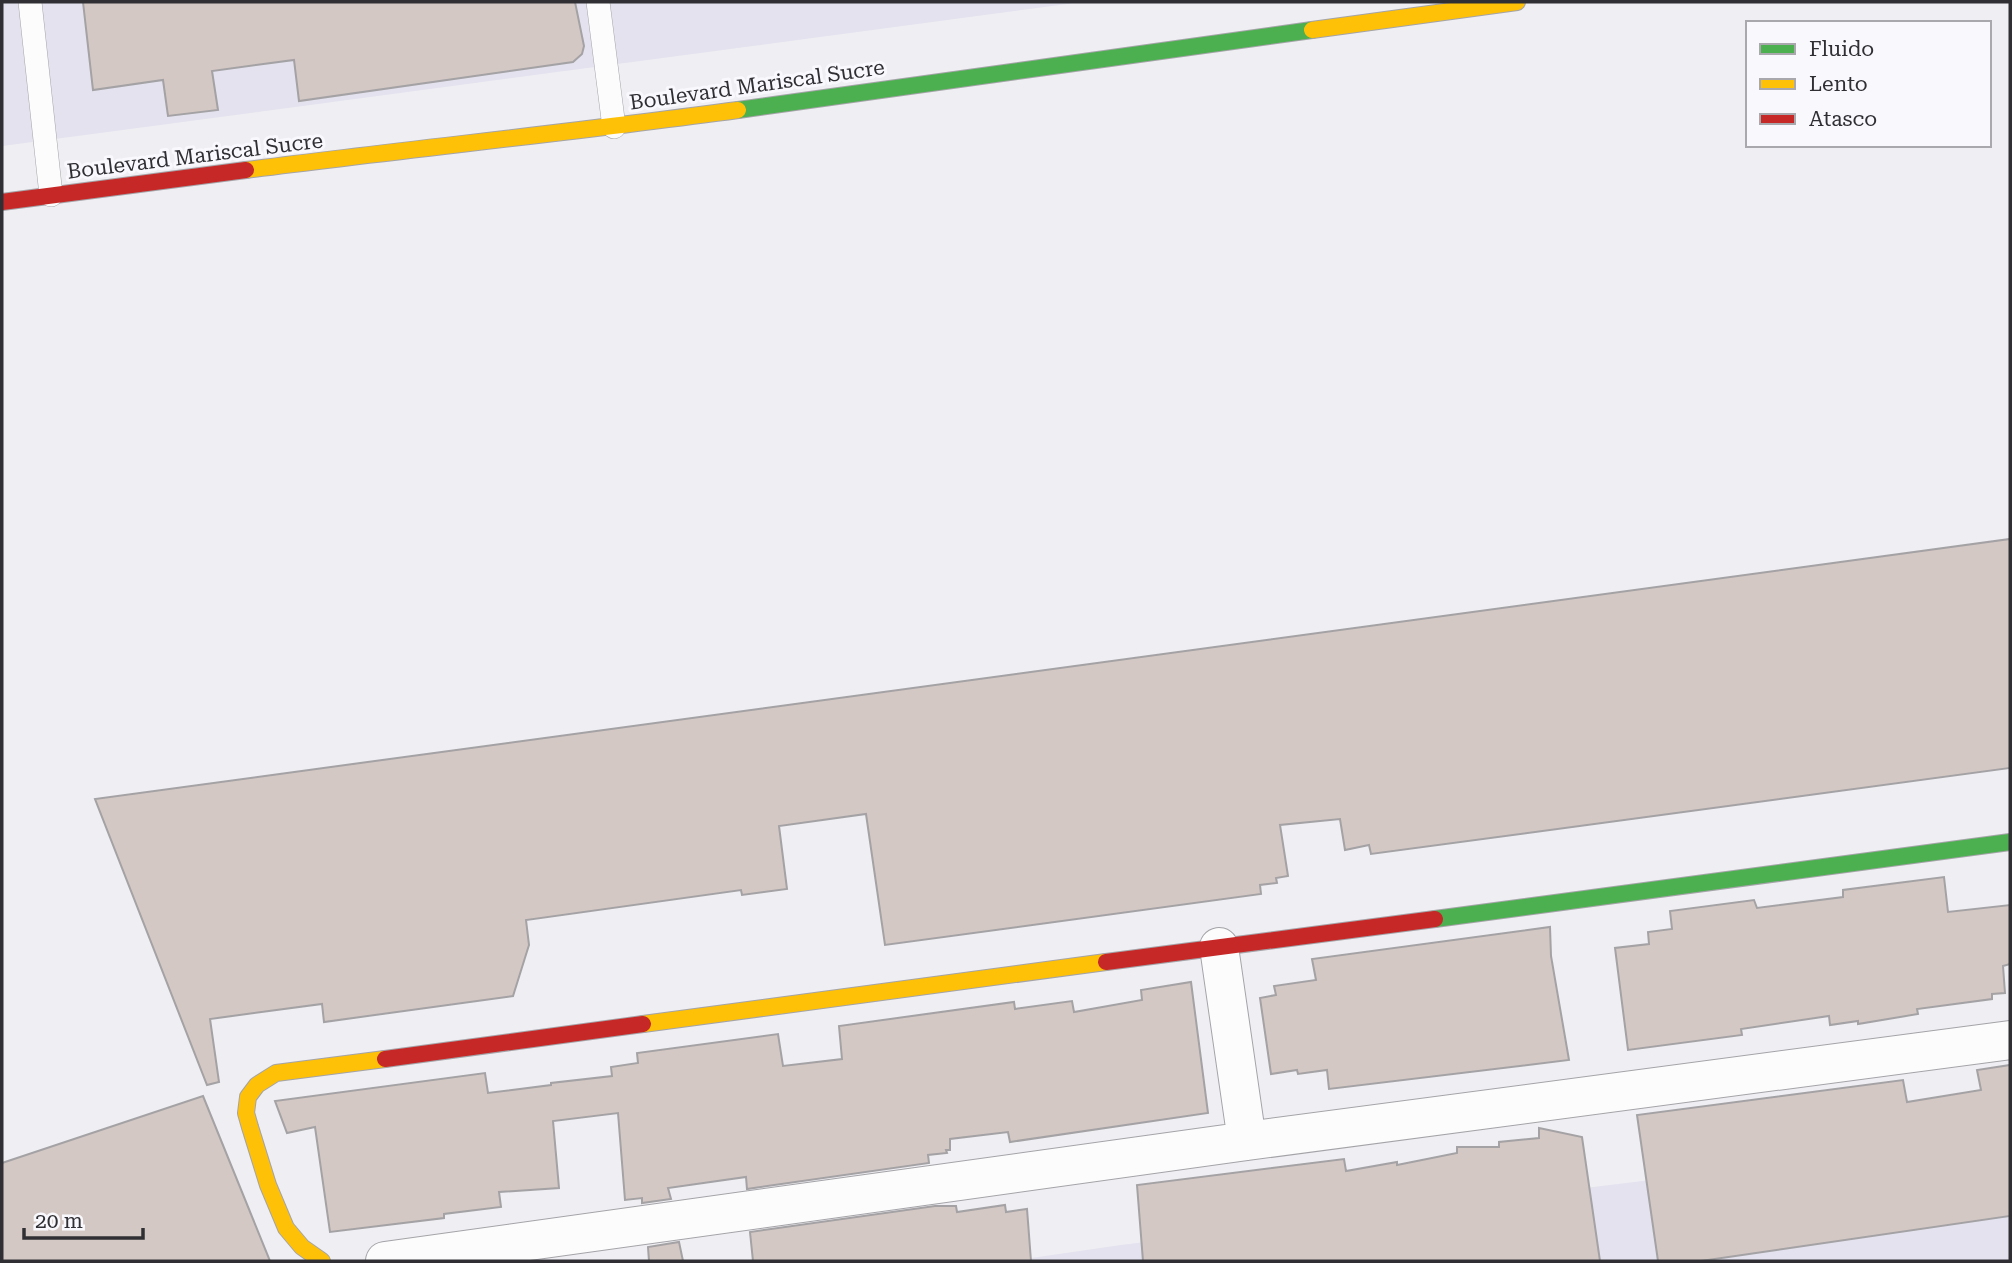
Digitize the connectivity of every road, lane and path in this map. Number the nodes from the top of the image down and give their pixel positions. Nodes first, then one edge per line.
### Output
1 (30, 2) edge
2 (597, 2) edge
3 (1517, 2) edge
4 (614, 127) junction
5 (51, 195) junction
6 (2, 202) edge
7 (2010, 842) edge
8 (1219, 947) junction
9 (2010, 1040) edge
10 (1247, 1140) junction
11 (322, 1261) edge
12 (385, 1261) edge

1 - 5 lane
2 - 4 lane
3 - 4 street, Boulevard Mariscal Sucre
4 - 5 street, Boulevard Mariscal Sucre
5 - 6 street, Boulevard Mariscal Sucre
7 - 8 street
8 - 10 street
8 - 11 street
9 - 10 street
10 - 12 street

